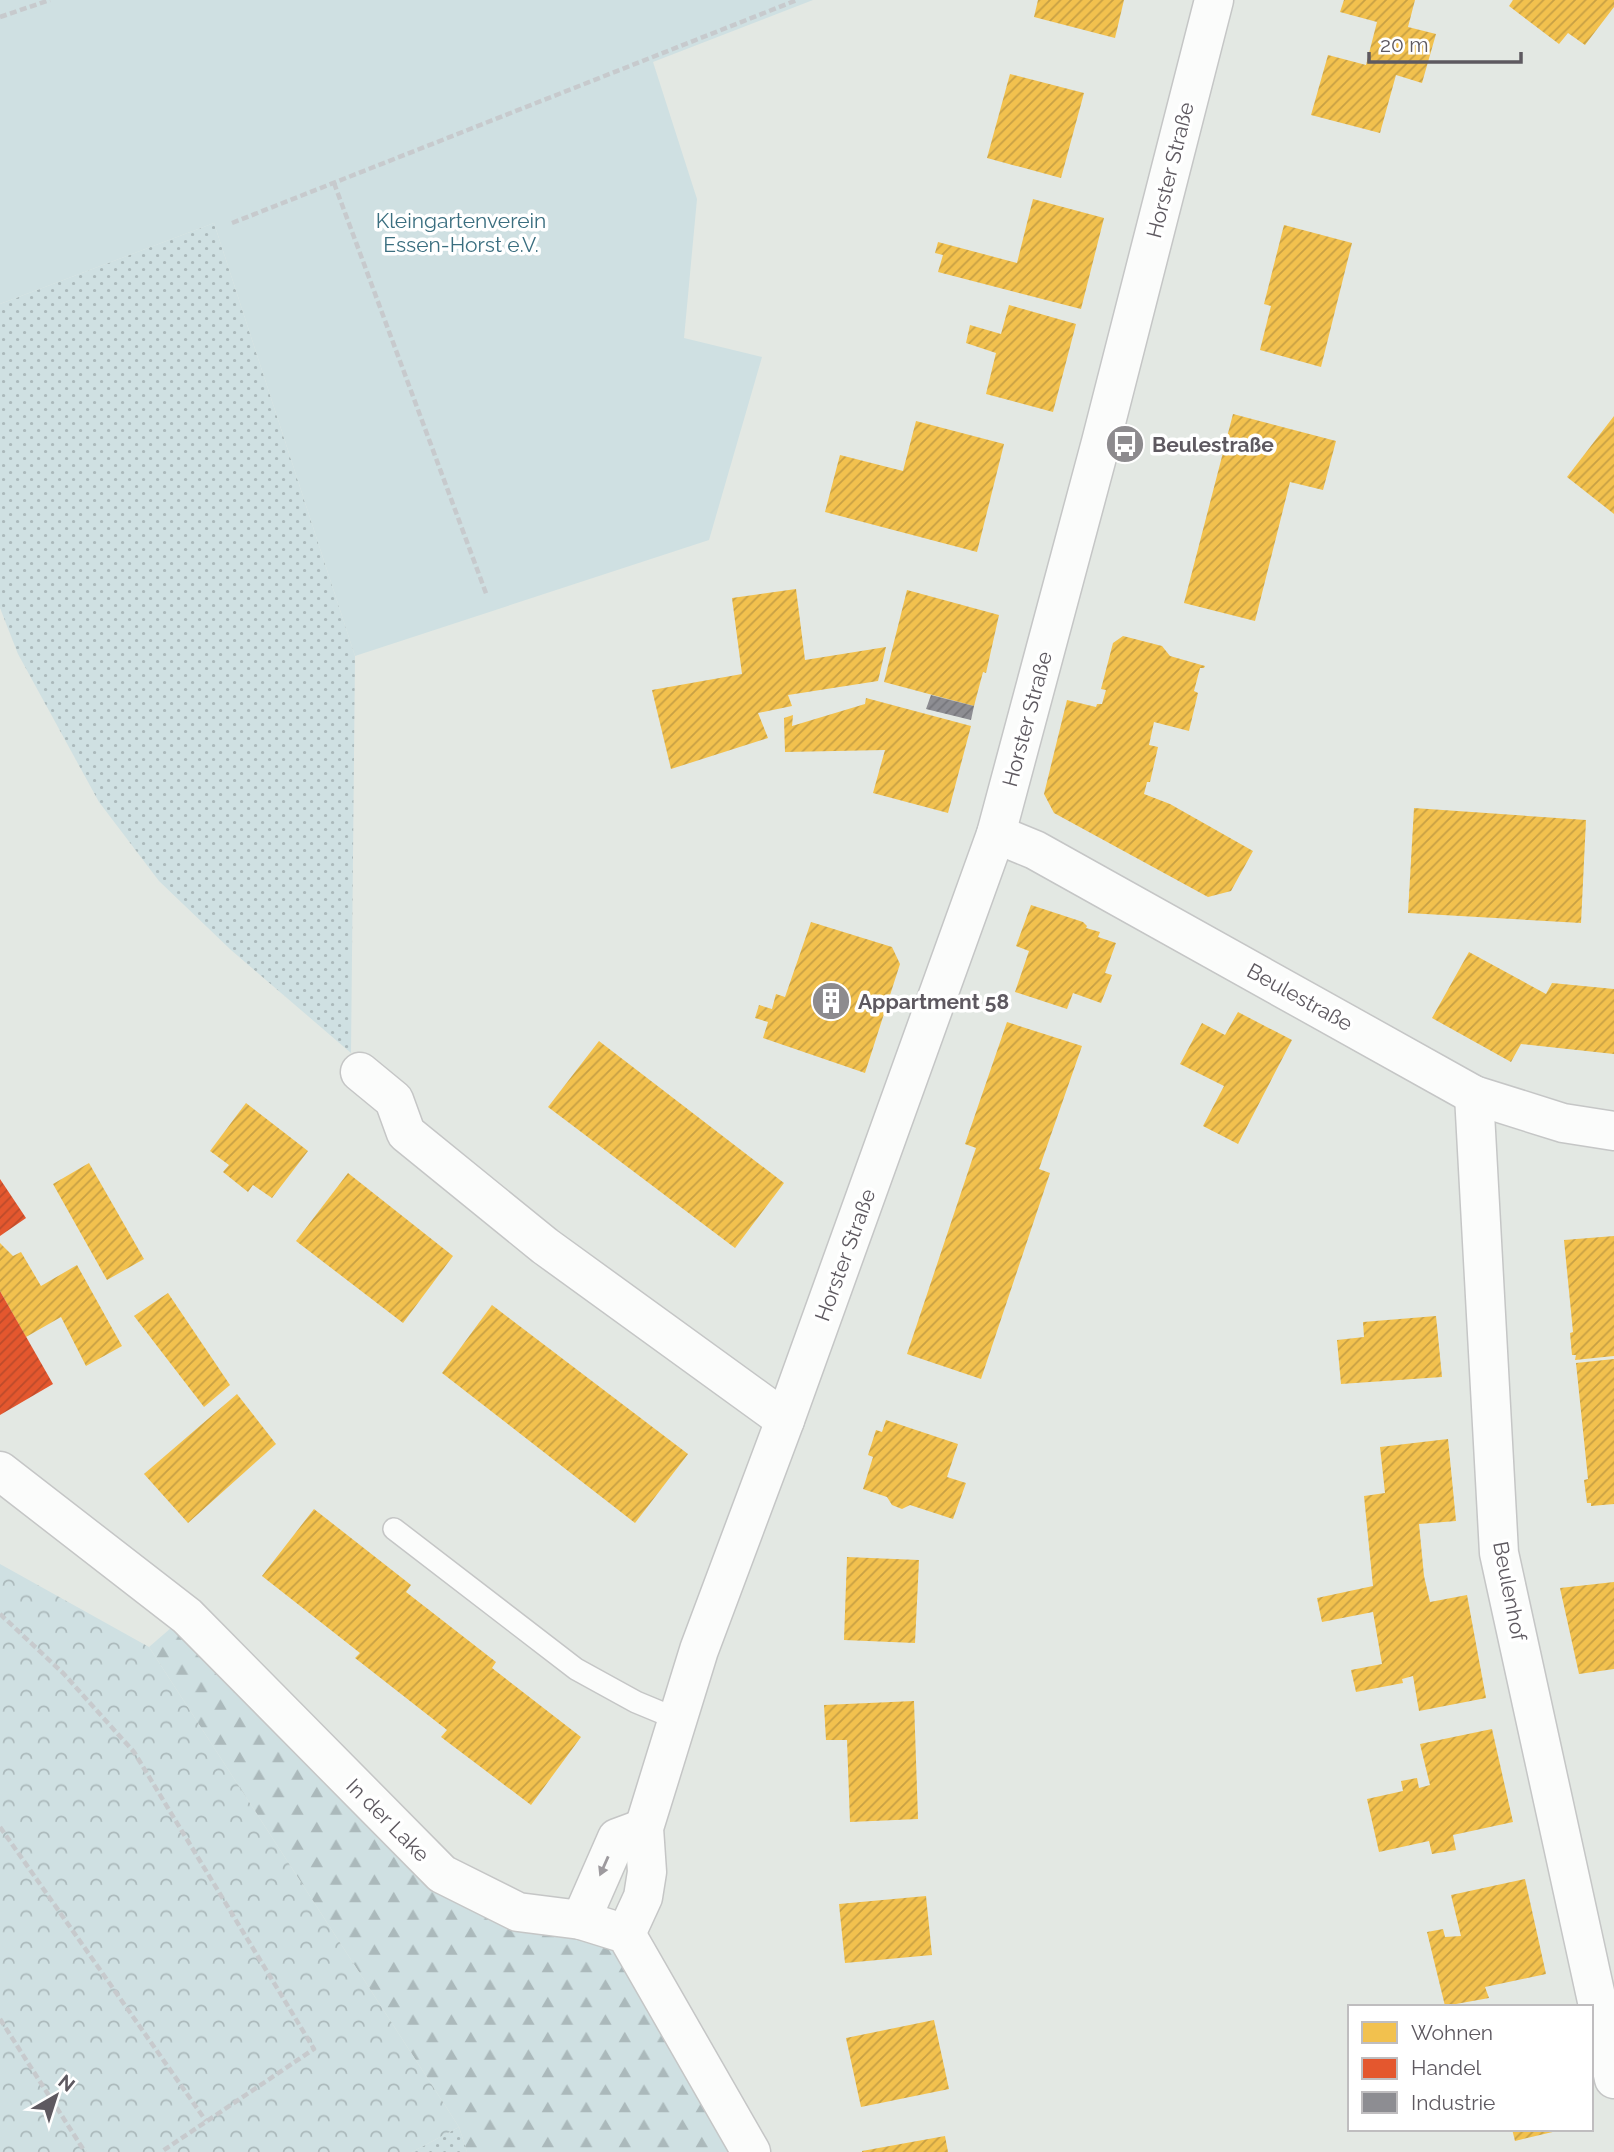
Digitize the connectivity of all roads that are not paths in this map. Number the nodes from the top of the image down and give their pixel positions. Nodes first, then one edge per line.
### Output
1 (1214, 0) edge
2 (996, 834) junction
3 (360, 1072) dead end
4 (1474, 1095) junction
5 (1614, 1130) edge
6 (785, 1420) junction
7 (0, 1471) edge
8 (394, 1529) dead end
9 (677, 1719) junction
10 (644, 1828) junction
11 (581, 1920) junction
12 (626, 1934) junction
13 (1614, 2079) edge
14 (751, 2152) edge

1 - 2 street, Horster Straße
2 - 4 street, Beulestraße
2 - 6 street, Horster Straße
3 - 6 street
4 - 5 street, Beulestraße
4 - 13 street, Beulenhof
6 - 9 street, Horster Straße
7 - 11 street, In der Lake
8 - 9 lane
9 - 10 street, Horster Straße
10 -> 11 street
10 - 12 street, Horster Straße
11 - 12 street, In der Lake
12 - 14 street

